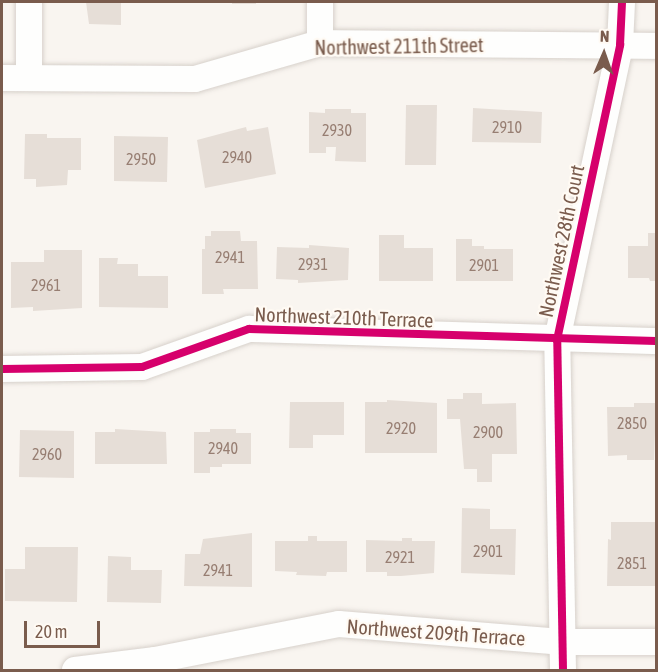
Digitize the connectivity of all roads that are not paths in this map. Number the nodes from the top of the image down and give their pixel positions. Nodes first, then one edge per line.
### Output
1 (29, 2) edge
2 (320, 2) edge
3 (622, 2) edge
4 (320, 43) junction
5 (620, 45) junction
6 (657, 46) edge
7 (2, 78) edge
8 (29, 78) junction
9 (557, 340) junction
10 (657, 341) edge
11 (2, 369) edge
12 (564, 642) junction
13 (657, 642) edge
14 (75, 670) edge
15 (563, 670) edge

1 - 8 street
2 - 4 street
3 - 5 street, Northwest 28th Court
4 - 5 street, Northwest 211th Street
4 - 8 street, Northwest 211th Street
5 - 6 street, Northwest 211th Street
5 - 9 street, Northwest 28th Court
7 - 8 street, Northwest 211th Street
9 - 10 street, Northwest 210th Terrace
9 - 11 street, Northwest 210th Terrace
9 - 12 street, Northwest 28th Court
12 - 13 street, Northwest 209th Terrace
12 - 14 street, Northwest 209th Terrace
12 - 15 street, Northwest 28th Court

